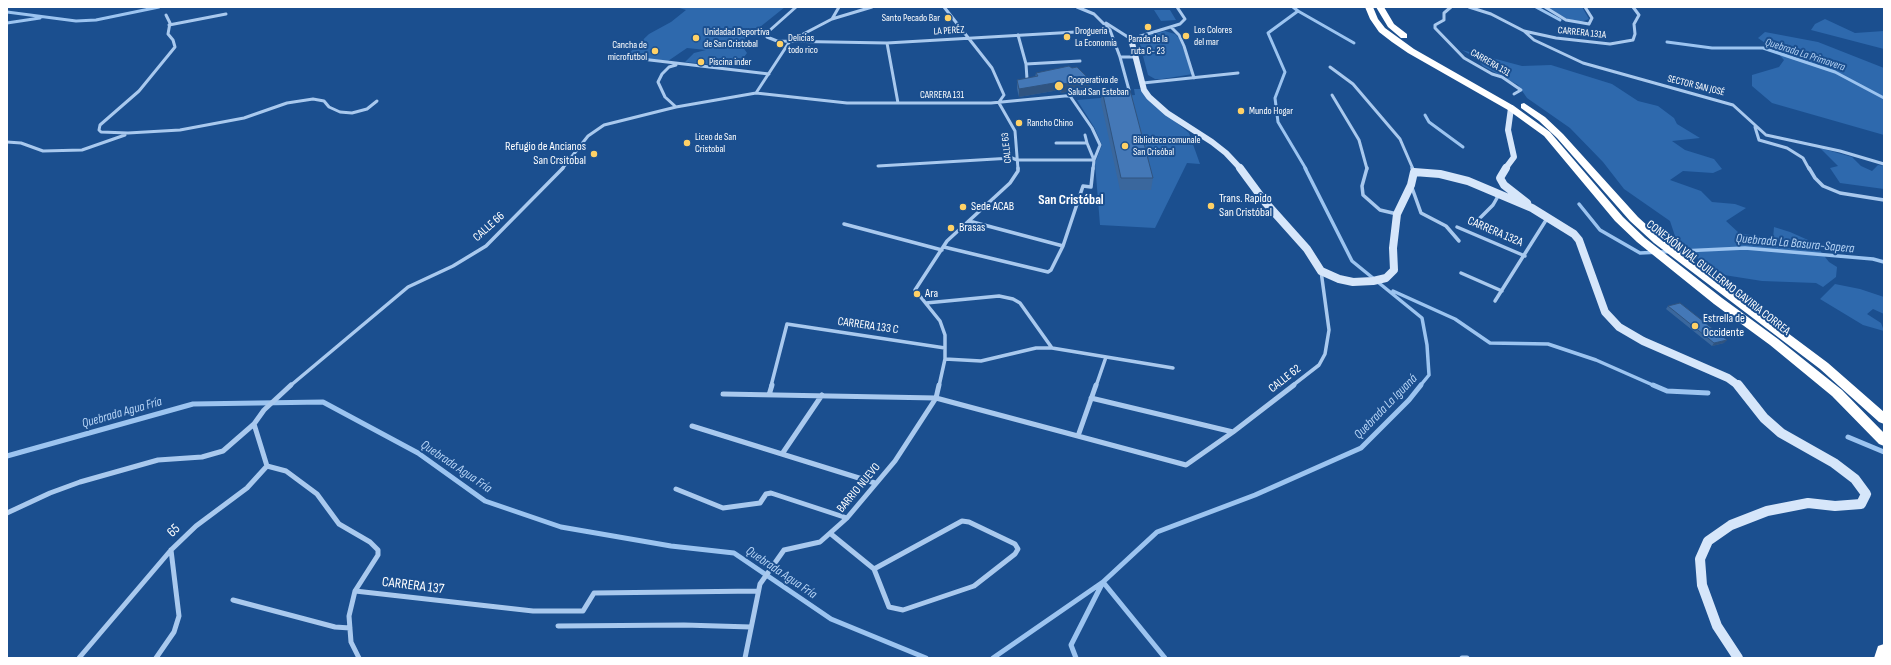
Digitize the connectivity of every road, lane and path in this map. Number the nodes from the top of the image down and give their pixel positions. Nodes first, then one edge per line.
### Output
1 (796, 7) edge
2 (840, 7) edge
3 (872, 7) edge
4 (944, 7) edge
5 (1076, 7) edge
6 (1177, 7) edge
7 (1369, 7) edge
8 (1380, 7) edge
9 (1451, 7) edge
10 (1469, 7) edge
11 (1545, 7) edge
12 (1585, 7) edge
13 (1633, 7) edge
14 (226, 14) dead end
15 (166, 15) dead end
16 (832, 19) junction
17 (1101, 20) junction
18 (169, 25) junction
19 (1171, 27) junction
20 (1110, 30) junction
21 (1524, 31) junction
22 (1018, 35) junction
23 (970, 38) junction
24 (1131, 39) junction
25 (790, 41) junction
26 (887, 43) junction
27 (1120, 57) junction
28 (1137, 57) junction
29 (633, 58) dead end
30 (1080, 61) dead end
31 (1026, 64) junction
32 (676, 65) junction
33 (1330, 67) dead end
34 (1238, 73) dead end
35 (769, 74) junction
36 (1194, 78) junction
37 (1027, 79) edge
38 (1143, 83) junction
39 (756, 93) junction
40 (1514, 94) dead end
41 (1332, 95) dead end
42 (1070, 96) junction
43 (377, 101) dead end
44 (898, 103) junction
45 (999, 103) junction
46 (676, 107) junction
47 (1511, 108) junction
48 (1755, 127) junction
49 (144, 132) junction
50 (1085, 135) dead end
51 (7, 142) edge
52 (1056, 143) dead end
53 (1087, 143) junction
54 (1017, 160) junction
55 (1094, 160) junction
56 (1884, 164) edge
57 (878, 166) dead end
58 (1414, 172) junction
59 (1411, 185) junction
60 (1497, 192) junction
61 (1884, 200) edge
62 (1532, 208) junction
63 (1397, 214) junction
64 (1548, 217) junction
65 (1479, 219) dead end
66 (969, 221) junction
67 (844, 224) dead end
68 (1457, 228) dead end
69 (1460, 241) dead end
70 (1063, 246) junction
71 (943, 248) junction
72 (1525, 256) junction
73 (1321, 271) junction
74 (1461, 273) dead end
75 (915, 290) joint
76 (1502, 291) junction
77 (1495, 301) dead end
78 (926, 303) junction
79 (946, 348) junction
80 (1052, 348) junction
81 (1106, 357) junction
82 (945, 359) junction
83 (1173, 368) dead end
84 (723, 394) dead end
85 (769, 395) junction
86 (822, 395) junction
87 (936, 398) junction
88 (1091, 398) junction
89 (1884, 419) edge
90 (254, 424) junction
91 (692, 426) dead end
92 (1233, 432) junction
93 (1078, 436) junction
94 (1882, 437) edge
95 (782, 454) junction
96 (267, 466) junction
97 (875, 483) junction
98 (676, 489) dead end
99 (7, 513) edge
100 (847, 518) junction
101 (831, 534) junction
102 (171, 550) junction
103 (874, 569) junction
104 (355, 591) junction
105 (758, 592) junction
106 (233, 600) dead end
107 (558, 626) dead end
108 (751, 627) junction
109 (350, 628) junction
110 (1884, 651) edge
111 (79, 658) edge
112 (156, 658) edge
113 (359, 658) edge
114 (745, 658) edge
115 (1462, 658) edge
116 (1467, 658) edge
117 (1738, 658) edge
118 (1882, 658) edge

1 - 25 street, LA PERÉZ
2 - 16 street
3 - 16 street
4 - 23 street
5 - 17 street
6 - 19 street
7 - 47 highway, CONEXIÓN VIAL GUILLERMO GAVIRIA CORREA
8 - 89 highway, CONEXIÓN VIAL GUILLERMO GAVIRIA CORREA
9 - 40 street, CARRERA 131
10 - 21 street
11 - 12 street
13 - 21 street, CARRERA 131A
14 - 18 street
15 - 18 street
16 - 25 street
17 - 20 street
17 - 24 street
18 - 49 street
19 - 24 street
19 - 36 street
20 - 22 street, LA PERÉZ
20 - 27 street
21 - 48 street, SECTOR SAN JOSÉ
22 - 23 street, LA PERÉZ
22 - 31 street
23 - 26 street, LA PERÉZ
23 - 45 street
24 - 28 street
25 - 26 street, LA PERÉZ
25 - 35 street
26 - 44 street
27 - 28 street
27 - 42 street, CARRERA 131
28 - 38 street
29 - 32 street
30 - 31 street
31 - 37 street
32 - 35 street
32 - 46 street
33 - 58 street
34 - 36 street
35 - 39 street
36 - 38 street
38 - 73 street
39 - 44 street, CARRERA 131
39 - 46 street, CALLE 66
41 - 63 street
42 - 45 street, CARRERA 131
42 - 55 street
43 - 49 street
44 - 45 street, CARRERA 131
45 - 54 street, CALLE 63
46 - 90 street, CALLE 66
47 - 62 street
47 - 94 highway, CONEXIÓN VIAL GUILLERMO GAVIRIA CORREA
48 - 56 street, SECTOR SAN JOSÉ
48 - 61 street
49 - 51 street
50 - 53 street
52 - 53 street
53 - 55 street
54 - 55 street
54 - 57 street
54 - 66 street, CALLE 63
55 - 70 street
58 - 59 street
58 - 60 street
59 - 63 street
59 - 69 street
60 - 62 street
60 - 65 street
62 - 64 street
63 - 73 street
64 - 72 street
64 - 117 street
66 - 70 street
66 - 71 street, CALLE 63
67 - 71 street
68 - 72 street, CARRERA 132A
70 - 71 street
71 - 75 street, CALLE 63
72 - 76 street
73 - 92 street, CALLE 62
74 - 76 street
75 - 78 street, BARRIO NUEVO
76 - 77 street
78 - 79 street, BARRIO NUEVO
78 - 80 street
79 - 82 street, BARRIO NUEVO
79 - 85 street, CARRERA 133 C
80 - 81 street
80 - 82 street
81 - 83 street
81 - 88 street
82 - 87 street, BARRIO NUEVO
84 - 85 street
85 - 86 street
86 - 87 street
86 - 95 street
87 - 93 street
87 - 97 street, BARRIO NUEVO
88 - 92 street
88 - 93 street
90 - 96 street
90 - 99 street, CALLE 66
91 - 95 street
92 - 93 street, CALLE 62
95 - 97 street
96 - 102 street, 65
96 - 104 street
97 - 100 street, BARRIO NUEVO
98 - 100 street
100 - 101 street, BARRIO NUEVO
101 - 103 street
101 - 105 street, BARRIO NUEVO
102 - 111 street, 65
102 - 112 street
103 - 103 street
104 - 105 street, CARRERA 137
104 - 109 street
105 - 108 street, BARRIO NUEVO
106 - 109 street
107 - 108 street
108 - 114 street, BARRIO NUEVO
109 - 113 street
110 - 118 highway
115 - 116 street

